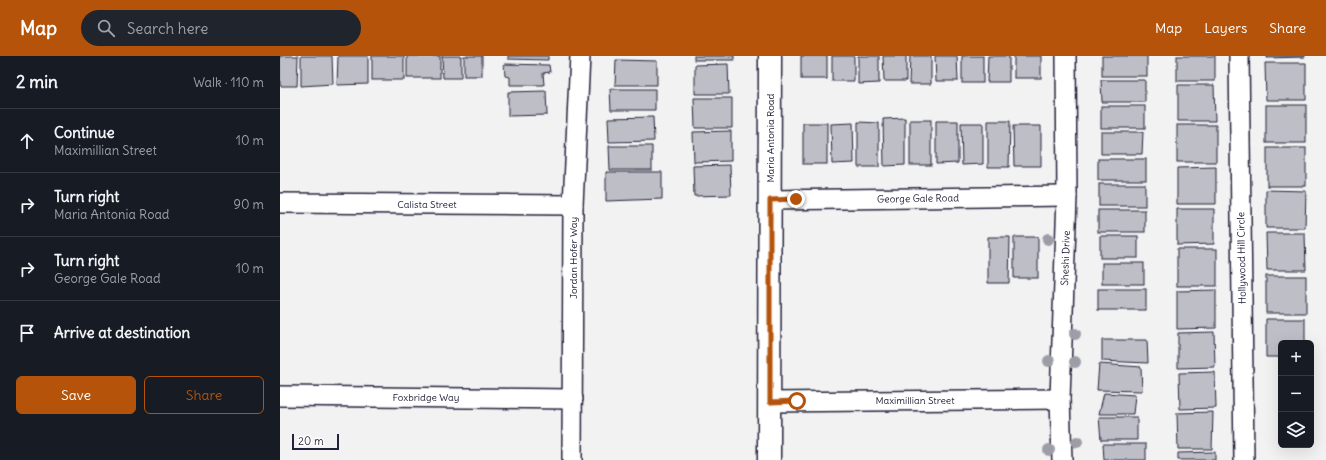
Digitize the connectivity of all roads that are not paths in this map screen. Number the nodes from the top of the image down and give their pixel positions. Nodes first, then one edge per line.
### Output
1 (580, 56) edge
2 (770, 56) edge
3 (1066, 56) edge
4 (1239, 56) edge
5 (1067, 196) junction
6 (770, 200) junction
7 (280, 203) edge
8 (573, 205) junction
9 (280, 396) edge
10 (573, 399) junction
11 (1060, 399) junction
12 (770, 402) junction
13 (572, 460) edge
14 (769, 460) edge
15 (1062, 460) edge
16 (1244, 460) edge

1 - 8 street, Jordan Hofer Way
2 - 6 street, Maria Antonia Road
3 - 5 street, Sheshi Drive
4 - 16 street, Hollywood Hill Circle
5 - 6 street, George Gale Road
5 - 11 street, Sheshi Drive
6 - 12 street, Maria Antonia Road
7 - 8 street, Calista Street
8 - 10 street, Jordan Hofer Way
9 - 10 street, Foxbridge Way
10 - 13 street, Jordan Hofer Way
11 - 12 street, Maximillian Street
11 - 15 street, Sheshi Drive
12 - 14 street, Maria Antonia Road

